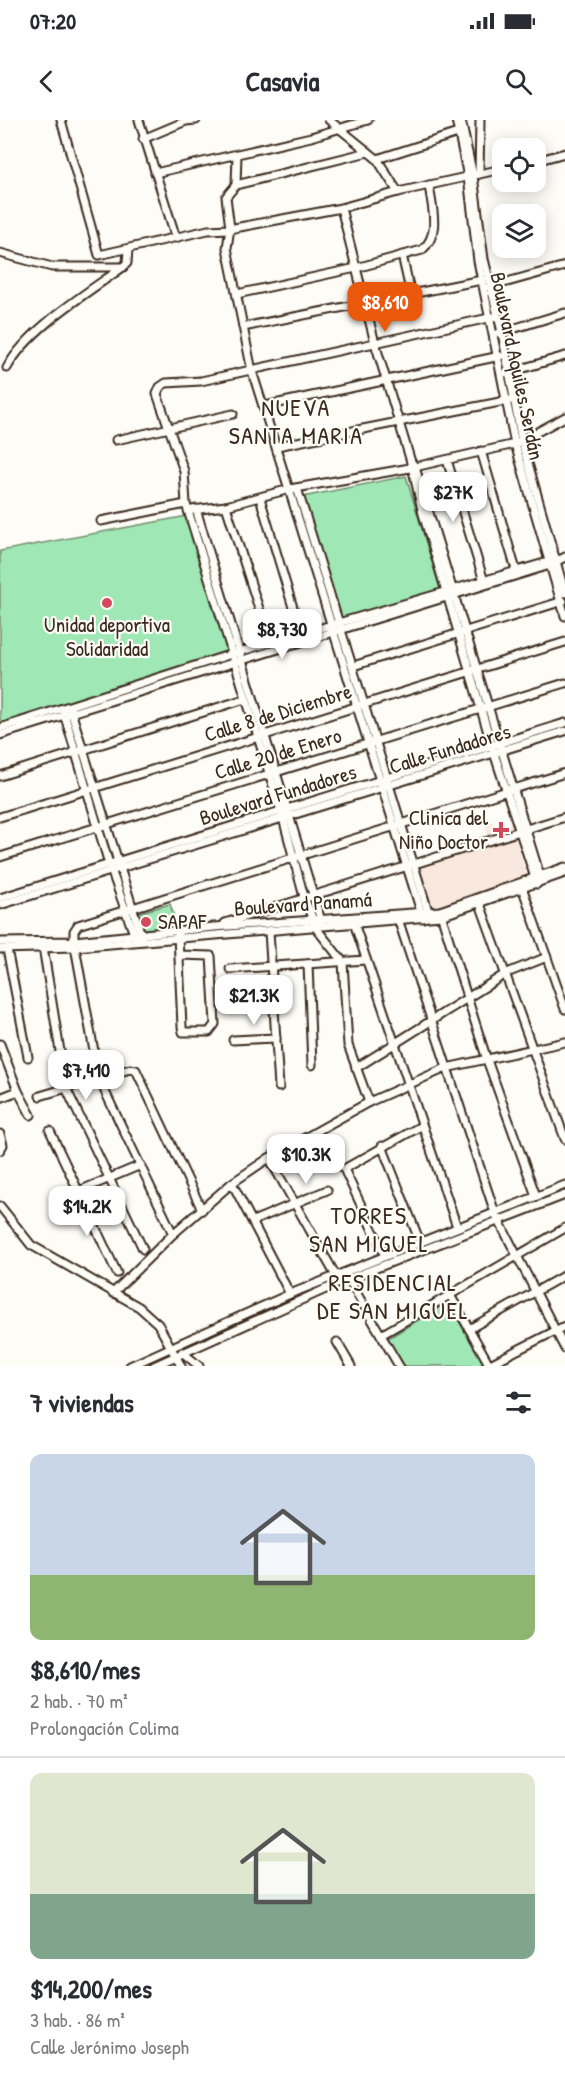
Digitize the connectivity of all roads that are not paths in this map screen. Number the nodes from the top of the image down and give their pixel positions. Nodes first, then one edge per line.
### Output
1 (61, 120) edge
2 (139, 120) edge
3 (196, 120) edge
4 (329, 120) edge
5 (368, 120) edge
6 (456, 120) edge
7 (461, 120) edge
8 (480, 120) edge
9 (343, 126) edge
10 (458, 133) junction
11 (144, 139) junction
12 (368, 152) junction
13 (565, 153) edge
14 (237, 155) junction
15 (546, 158) edge
16 (377, 159) junction
17 (492, 171) edge
18 (155, 173) junction
19 (473, 176) junction
20 (236, 185) junction
21 (429, 185) junction
22 (398, 192) junction
23 (341, 208) junction
24 (229, 229) junction
25 (176, 238) junction
26 (128, 250) junction
27 (0, 253) edge
28 (402, 255) junction
29 (565, 266) edge
30 (123, 267) junction
31 (356, 268) junction
32 (482, 280) junction
33 (488, 287) junction
34 (237, 294) junction
35 (411, 295) junction
36 (366, 304) junction
37 (565, 313) edge
38 (495, 316) junction
39 (243, 327) junction
40 (498, 333) junction
41 (375, 343) junction
42 (502, 356) junction
43 (565, 356) edge
44 (7, 368) dead end
45 (252, 370) junction
46 (510, 373) junction
47 (501, 375) junction
48 (388, 380) junction
49 (510, 400) junction
50 (265, 406) junction
51 (233, 414) dead end
52 (565, 417) edge
53 (400, 421) junction
54 (169, 429) junction
55 (116, 440) dead end
56 (518, 443) junction
57 (277, 446) junction
58 (481, 451) junction
59 (447, 460) junction
60 (412, 466) junction
61 (294, 488) junction
62 (260, 498) junction
63 (226, 506) junction
64 (187, 508) junction
65 (196, 509) junction
66 (101, 521) dead end
67 (555, 560) edge
68 (516, 570) junction
69 (483, 578) junction
70 (450, 592) junction
71 (565, 593) edge
72 (563, 601) edge
73 (565, 616) edge
74 (337, 626) junction
75 (463, 633) junction
76 (301, 634) junction
77 (565, 642) edge
78 (270, 643) junction
79 (236, 657) junction
80 (353, 666) junction
81 (474, 670) junction
82 (565, 683) edge
83 (244, 699) junction
84 (365, 703) junction
85 (357, 705) junction
86 (485, 708) junction
87 (67, 710) junction
88 (565, 723) edge
89 (0, 728) edge
90 (565, 731) edge
91 (265, 734) junction
92 (0, 735) edge
93 (257, 736) junction
94 (372, 742) junction
95 (496, 748) junction
96 (79, 751) junction
97 (277, 772) junction
98 (565, 773) edge
99 (268, 774) junction
100 (0, 776) edge
101 (385, 782) junction
102 (91, 788) junction
103 (511, 790) junction
104 (290, 812) junction
105 (282, 815) junction
106 (0, 817) edge
107 (565, 817) edge
108 (103, 825) junction
109 (397, 825) junction
110 (523, 830) junction
111 (301, 855) junction
112 (0, 857) edge
113 (292, 857) junction
114 (114, 866) junction
115 (410, 866) junction
116 (564, 872) edge
117 (539, 880) junction
118 (522, 886) junction
119 (312, 894) junction
120 (304, 897) junction
121 (0, 898) edge
122 (479, 901) junction
123 (0, 905) edge
124 (129, 908) junction
125 (441, 913) junction
126 (426, 914) junction
127 (398, 918) junction
128 (354, 921) junction
129 (319, 926) junction
130 (214, 927) junction
131 (269, 931) junction
132 (178, 934) junction
133 (138, 937) junction
134 (0, 942) edge
135 (75, 944) junction
136 (43, 945) junction
137 (3, 949) edge
138 (179, 955) junction
139 (547, 957) junction
140 (366, 960) junction
141 (343, 962) junction
142 (308, 964) junction
143 (270, 966) junction
144 (230, 969) dead end
145 (507, 973) junction
146 (467, 998) junction
147 (273, 1002) junction
148 (232, 1004) dead end
149 (565, 1009) edge
150 (430, 1022) junction
151 (276, 1038) junction
152 (234, 1040) dead end
153 (565, 1042) edge
154 (0, 1044) edge
155 (393, 1045) junction
156 (532, 1050) junction
157 (28, 1057) dead end
158 (487, 1060) junction
159 (312, 1065) dead end
160 (356, 1068) junction
161 (446, 1068) junction
162 (99, 1079) junction
163 (408, 1085) junction
164 (279, 1087) dead end
165 (66, 1088) junction
166 (18, 1091) junction
167 (40, 1096) dead end
168 (0, 1098) edge
169 (369, 1102) junction
170 (31, 1115) dead end
171 (421, 1126) junction
172 (50, 1131) dead end
173 (0, 1135) edge
174 (565, 1139) edge
175 (382, 1146) junction
176 (0, 1150) edge
177 (269, 1158) junction
178 (141, 1165) junction
179 (109, 1178) junction
180 (231, 1183) junction
181 (565, 1185) edge
182 (327, 1190) dead end
183 (79, 1191) junction
184 (565, 1195) edge
185 (536, 1196) junction
186 (294, 1203) junction
187 (0, 1206) edge
188 (202, 1210) junction
189 (497, 1216) junction
190 (253, 1221) junction
191 (457, 1227) junction
192 (565, 1228) edge
193 (173, 1234) junction
194 (420, 1242) junction
195 (142, 1249) dead end
196 (385, 1256) junction
197 (517, 1256) junction
198 (117, 1273) dead end
199 (565, 1275) edge
200 (336, 1276) junction
201 (346, 1276) junction
202 (536, 1292) junction
203 (113, 1293) junction
204 (290, 1294) junction
205 (450, 1295) junction
206 (565, 1326) edge
207 (469, 1329) junction
208 (556, 1331) junction
209 (381, 1335) junction
210 (337, 1342) dead end
211 (170, 1347) junction
212 (565, 1349) edge
213 (182, 1352) junction
214 (174, 1356) junction
215 (488, 1365) edge
216 (130, 1366) edge
217 (155, 1366) edge
218 (180, 1366) edge
219 (198, 1366) edge
220 (351, 1366) edge
221 (399, 1366) edge

1 - 26 street
2 - 11 street
3 - 11 street
4 - 9 street
5 - 9 street
6 - 10 street, Boulevard Aquiles Serdán
7 - 19 street, Boulevard Aquiles Serdán
8 - 19 street
9 - 12 street
9 - 14 street
10 - 16 street
10 - 19 street, Boulevard Aquiles Serdán
11 - 18 street
12 - 16 street
12 - 20 street
13 - 15 street
14 - 18 street
14 - 20 street
16 - 22 street
17 - 19 street
18 - 25 street
19 - 21 street
19 - 32 street, Boulevard Aquiles Serdán
19 - 33 street, Boulevard Aquiles Serdán
20 - 24 street
21 - 22 street
21 - 28 street
22 - 23 street
23 - 24 street
23 - 31 street
24 - 25 street
24 - 34 street
25 - 26 street
26 - 30 street
27 - 30 street
28 - 31 street
28 - 35 street
29 - 33 street
30 - 44 street
31 - 34 street
31 - 36 street
32 - 33 street, Boulevard Aquiles Serdán
32 - 35 street
33 - 38 street, Boulevard Aquiles Serdán
34 - 39 street
35 - 36 street
36 - 39 street
36 - 41 street
37 - 40 street
38 - 40 street, Boulevard Aquiles Serdán
38 - 41 street
39 - 45 street
40 - 42 street, Boulevard Aquiles Serdán
41 - 45 street
41 - 48 street
42 - 46 street, Boulevard Aquiles Serdán
42 - 47 street, Boulevard Aquiles Serdán
42 - 48 street
43 - 46 street
45 - 50 street
45 - 54 street
46 - 47 street
46 - 49 street, Boulevard Aquiles Serdán
47 - 49 street, Boulevard Aquiles Serdán
48 - 50 street
48 - 53 street
49 - 53 street
49 - 56 street, Boulevard Aquiles Serdán
50 - 57 street
51 - 54 street
52 - 56 street
53 - 57 street
53 - 60 street
54 - 55 street
54 - 64 street
56 - 58 street
56 - 67 street, Boulevard Aquiles Serdán
57 - 61 street
58 - 59 street
58 - 68 street
59 - 60 street
59 - 69 street
60 - 61 street
60 - 70 street
61 - 62 street
61 - 74 street
62 - 63 street
62 - 76 street
63 - 65 street
63 - 78 street
64 - 65 street
64 - 66 street
64 - 79 street
65 - 79 street
67 - 68 street
67 - 70 street
67 - 71 street, Boulevard Aquiles Serdán
67 - 72 street, Boulevard Aquiles Serdán
68 - 69 street
69 - 70 street
70 - 74 street
70 - 75 street
72 - 73 street, Boulevard Aquiles Serdán
72 - 75 street
74 - 76 street
74 - 79 street
74 - 80 street
74 - 85 street
75 - 80 street
75 - 81 street
76 - 78 street
77 - 81 street, Calle 8 de Diciembre
78 - 79 street
79 - 83 street
79 - 87 street
79 - 91 street
80 - 84 street
81 - 84 street, Calle 8 de Diciembre
81 - 86 street
82 - 86 street, Calle 20 de Enero
83 - 93 street
83 - 96 street
84 - 85 street, Calle 8 de Diciembre
84 - 94 street
85 - 91 street, Calle 8 de Diciembre
85 - 94 street
86 - 94 street, Calle 20 de Enero
86 - 95 street
87 - 89 street
87 - 92 street
87 - 96 street
88 - 95 street
90 - 95 street, Calle Fundadores
91 - 93 street, Calle 8 de Diciembre
91 - 97 street
93 - 99 street
93 - 102 street, Calle 8 de Diciembre
94 - 97 street, Calle 20 de Enero
94 - 101 street
95 - 101 street, Calle Fundadores
95 - 103 street
96 - 100 street
96 - 102 street
97 - 99 street, Calle 20 de Enero
97 - 104 street
98 - 103 street
99 - 105 street
99 - 108 street, Calle 20 de Enero
101 - 104 street, Calle Fundadores
101 - 109 street
102 - 106 street, Calle 8 de Diciembre
102 - 108 street
103 - 109 street
103 - 110 street
104 - 105 street, Calle Fundadores
104 - 111 street
105 - 113 street
105 - 114 street, Calle Fundadores
107 - 110 street
108 - 112 street, Calle 20 de Enero
108 - 114 street
109 - 111 street
109 - 115 street
110 - 115 street
110 - 117 street
111 - 113 street
111 - 119 street
113 - 120 street
113 - 124 street
114 - 121 street
114 - 123 street, Calle Fundadores
114 - 124 street
115 - 119 street
115 - 126 street
116 - 117 street, Boulevard Panamá
117 - 118 street, Boulevard Panamá
118 - 122 street, Boulevard Panamá
118 - 139 street
119 - 120 street
119 - 129 street
120 - 129 street
120 - 130 street
122 - 125 street, Boulevard Panamá
122 - 145 street
124 - 133 street
124 - 135 street
125 - 126 street, Boulevard Panamá
125 - 146 street
126 - 127 street, Boulevard Panamá
127 - 128 street, Boulevard Panamá
127 - 150 street
128 - 129 street, Boulevard Panamá
128 - 140 street
129 - 130 street, Boulevard Panamá
129 - 131 street, Boulevard Panamá
129 - 141 street
130 - 132 street, Boulevard Panamá
131 - 132 street, Boulevard Panamá
131 - 143 street
132 - 133 street, Boulevard Panamá
132 - 138 street
133 - 135 street, Boulevard Panamá
134 - 136 street, Boulevard Panamá
135 - 136 street, Boulevard Panamá
135 - 162 street
136 - 137 street, Boulevard Panamá
136 - 165 street
137 - 157 street
138 - 138 street
139 - 145 street
139 - 149 street
140 - 141 street
140 - 155 street
141 - 142 street
141 - 160 street
142 - 143 street
142 - 159 street
143 - 144 street
143 - 147 street
145 - 146 street
145 - 156 street
146 - 150 street
146 - 158 street
147 - 148 street
147 - 151 street
150 - 155 street
150 - 161 street
151 - 152 street
151 - 164 street
153 - 156 street
154 - 166 street
155 - 160 street
155 - 163 street
156 - 158 street
156 - 174 street
158 - 161 street
158 - 185 street
160 - 169 street
161 - 163 street
161 - 189 street
162 - 165 street
162 - 178 street
162 - 188 street
163 - 169 street
163 - 171 street
165 - 167 street
165 - 179 street
166 - 168 street
166 - 170 street
169 - 177 street
171 - 175 street
171 - 191 street
172 - 183 street
173 - 176 street
175 - 194 street
175 - 196 street
177 - 180 street
177 - 186 street
178 - 179 street
178 - 193 street
179 - 183 street
179 - 195 street
180 - 188 street
180 - 190 street
181 - 185 street
182 - 186 street
183 - 198 street
184 - 189 street
185 - 189 street
186 - 190 street
186 - 200 street
187 - 203 street
188 - 193 street
189 - 191 street
189 - 197 street
189 - 201 street
190 - 204 street
191 - 194 street
192 - 197 street
193 - 203 street
194 - 196 street
196 - 201 street
197 - 202 street
197 - 205 street
199 - 202 street
200 - 201 street
200 - 204 street
201 - 209 street
201 - 213 street
202 - 207 street
202 - 208 street
203 - 211 street
204 - 211 street
205 - 207 street
205 - 209 street
206 - 208 street
207 - 215 street
208 - 212 street
208 - 215 street
209 - 221 street
210 - 220 street
211 - 214 street
211 - 216 street
213 - 214 street
213 - 219 street
214 - 217 street
214 - 218 street

